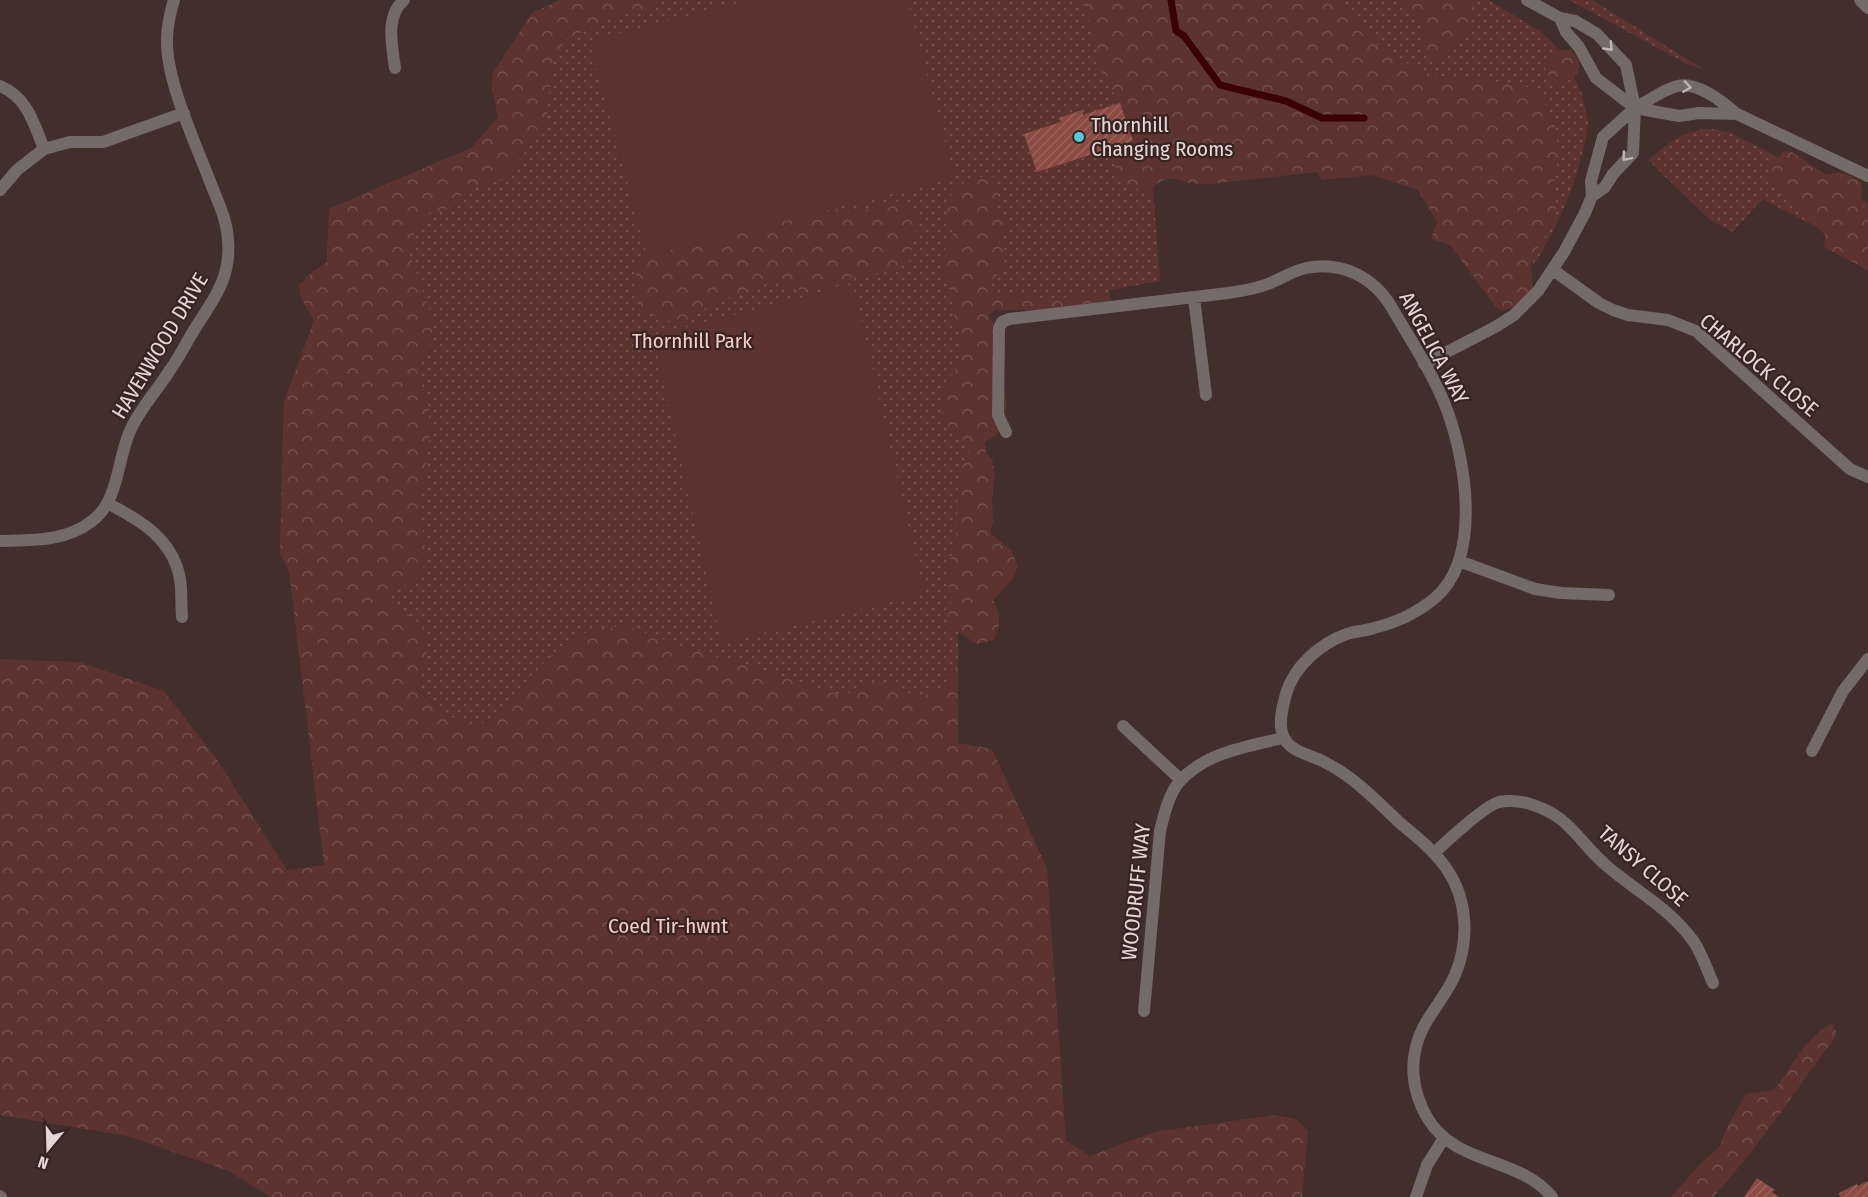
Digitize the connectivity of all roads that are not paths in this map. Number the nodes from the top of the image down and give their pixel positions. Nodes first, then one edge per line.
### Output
1 (174, 0) edge
2 (404, 0) edge
3 (1527, 0) edge
4 (1860, 0) edge
5 (1868, 8) edge
6 (1560, 18) junction
7 (395, 68) dead end
8 (0, 86) edge
9 (1635, 108) junction
10 (184, 113) junction
11 (1737, 114) junction
12 (44, 149) junction
13 (1868, 176) edge
14 (0, 190) edge
15 (1592, 196) junction
16 (1553, 270) junction
17 (1194, 298) junction
18 (1424, 364) junction
19 (1206, 395) dead end
20 (1006, 432) dead end
21 (1868, 477) edge
22 (107, 503) junction
23 (0, 541) edge
24 (1459, 561) junction
25 (1609, 595) dead end
26 (182, 617) dead end
27 (1868, 659) edge
28 (1123, 726) dead end
29 (1283, 738) junction
30 (1812, 751) dead end
31 (1180, 780) junction
32 (1434, 853) junction
33 (1713, 983) dead end
34 (1144, 1011) dead end
35 (1444, 1138) junction
36 (1416, 1197) edge
37 (1552, 1197) edge

1 - 10 street, HAVENWOOD DRIVE
2 - 7 street
3 - 6 street
4 - 5 street
6 - 9 street
6 -> 9 street
8 - 12 street
9 - 11 street
9 -> 11 street
9 - 15 street
9 -> 15 street
10 - 12 street
10 - 22 street, HAVENWOOD DRIVE
11 - 13 street
12 - 14 street
15 - 16 street
16 - 18 street
16 - 21 street, CHARLOCK CLOSE
17 - 18 street, ANGELICA WAY
17 - 19 street
17 - 20 street, ANGELICA WAY
18 - 24 street, ANGELICA WAY
22 - 23 street, HAVENWOOD DRIVE
22 - 26 street
24 - 25 street
24 - 29 street, ANGELICA WAY
27 - 30 street
28 - 31 street
29 - 31 street
29 - 32 street
31 - 34 street, WOODRUFF WAY
32 - 33 street, TANSY CLOSE
32 - 35 street
35 - 36 street
35 - 37 street

